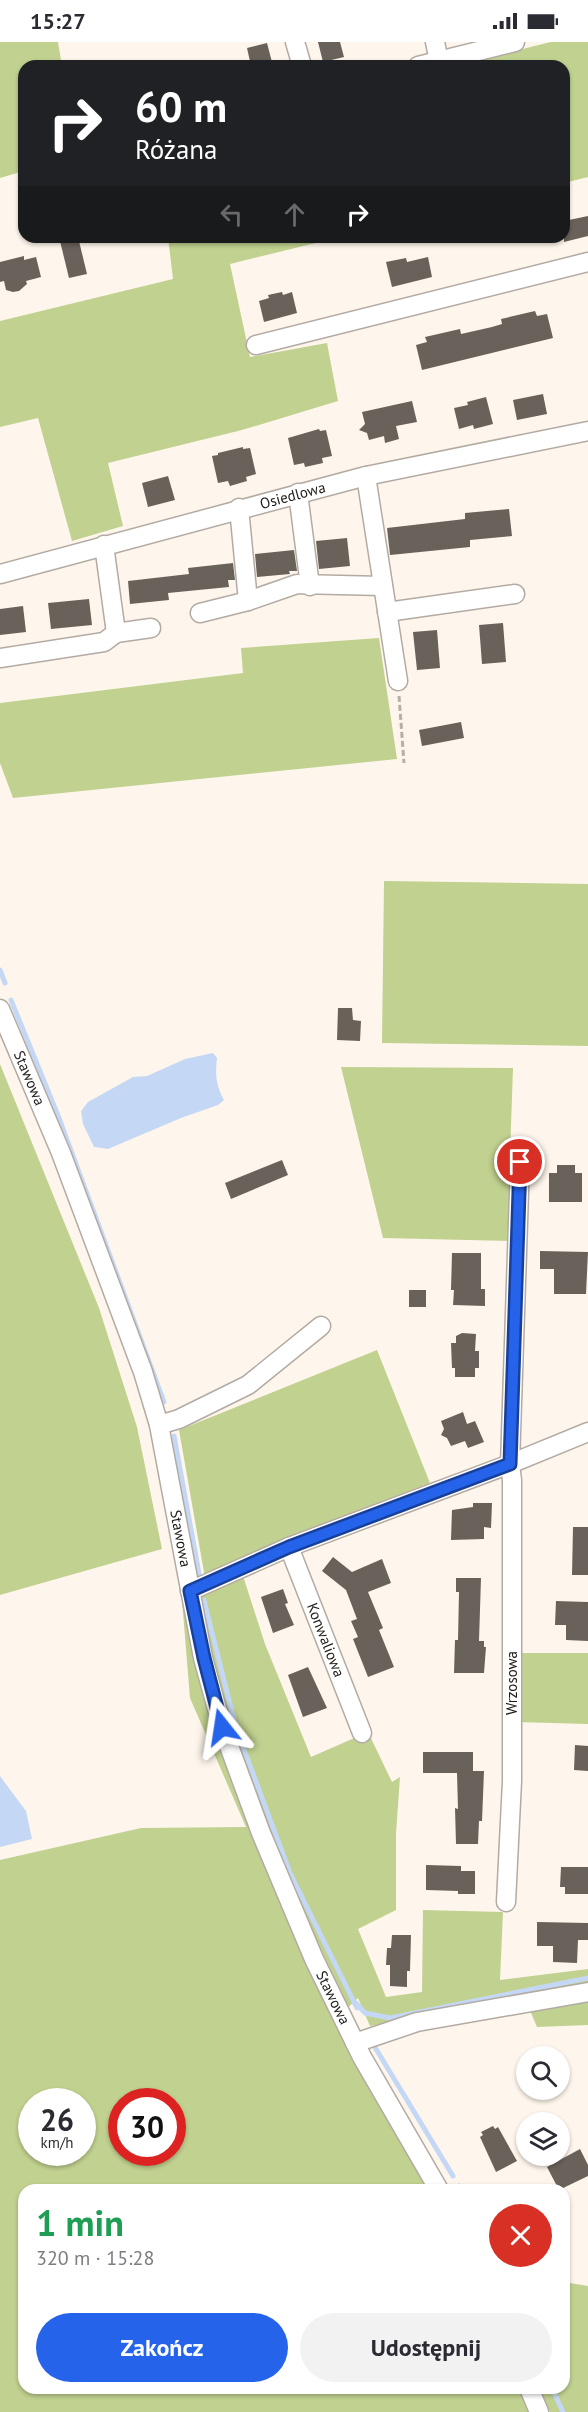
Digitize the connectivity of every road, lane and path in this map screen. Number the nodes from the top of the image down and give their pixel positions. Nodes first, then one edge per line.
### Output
1 (295, 42) edge
2 (435, 42) edge
3 (515, 42) edge
4 (300, 60) edge
5 (439, 60) edge
6 (443, 60) edge
7 (588, 262) edge
8 (256, 345) dead end
9 (588, 431) edge
10 (366, 476) junction
11 (298, 493) junction
12 (239, 508) junction
13 (104, 545) junction
14 (0, 574) edge
15 (310, 586) junction
16 (383, 586) junction
17 (515, 594) dead end
18 (248, 601) junction
19 (387, 612) junction
20 (200, 613) dead end
21 (152, 628) dead end
22 (116, 633) junction
23 (0, 658) edge
24 (398, 681) joint
25 (404, 763) dead end
26 (0, 1009) edge
27 (520, 1162) dead end
28 (321, 1326) dead end
29 (159, 1425) junction
30 (588, 1432) edge
31 (510, 1464) junction
32 (289, 1547) junction
33 (190, 1591) junction
34 (362, 1733) dead end
35 (506, 1902) dead end
36 (588, 1992) edge
37 (355, 2043) junction
38 (436, 2184) edge
39 (532, 2394) edge
40 (539, 2412) edge

1 - 4 street
2 - 5 street
3 - 6 street
7 - 8 street
9 - 10 street, Osiedlowa
10 - 11 street, Osiedlowa
10 - 16 street
11 - 12 street, Osiedlowa
11 - 15 street
12 - 13 street, Osiedlowa
12 - 18 street
13 - 14 street, Osiedlowa
13 - 22 street
15 - 16 street
15 - 18 street
16 - 19 street
17 - 19 street
18 - 20 street
19 - 24 street
21 - 22 street
22 - 23 street
24 - 25 path
26 - 29 street, Stawowa
27 - 31 street, Wrzosowa
28 - 29 street
29 - 33 street, Stawowa
30 - 31 street
31 - 32 street
31 - 35 street, Wrzosowa
32 - 33 street
32 - 34 street, Konwaliowa
33 - 37 street, Stawowa
36 - 37 street
37 - 38 street, Stawowa
39 - 40 street

